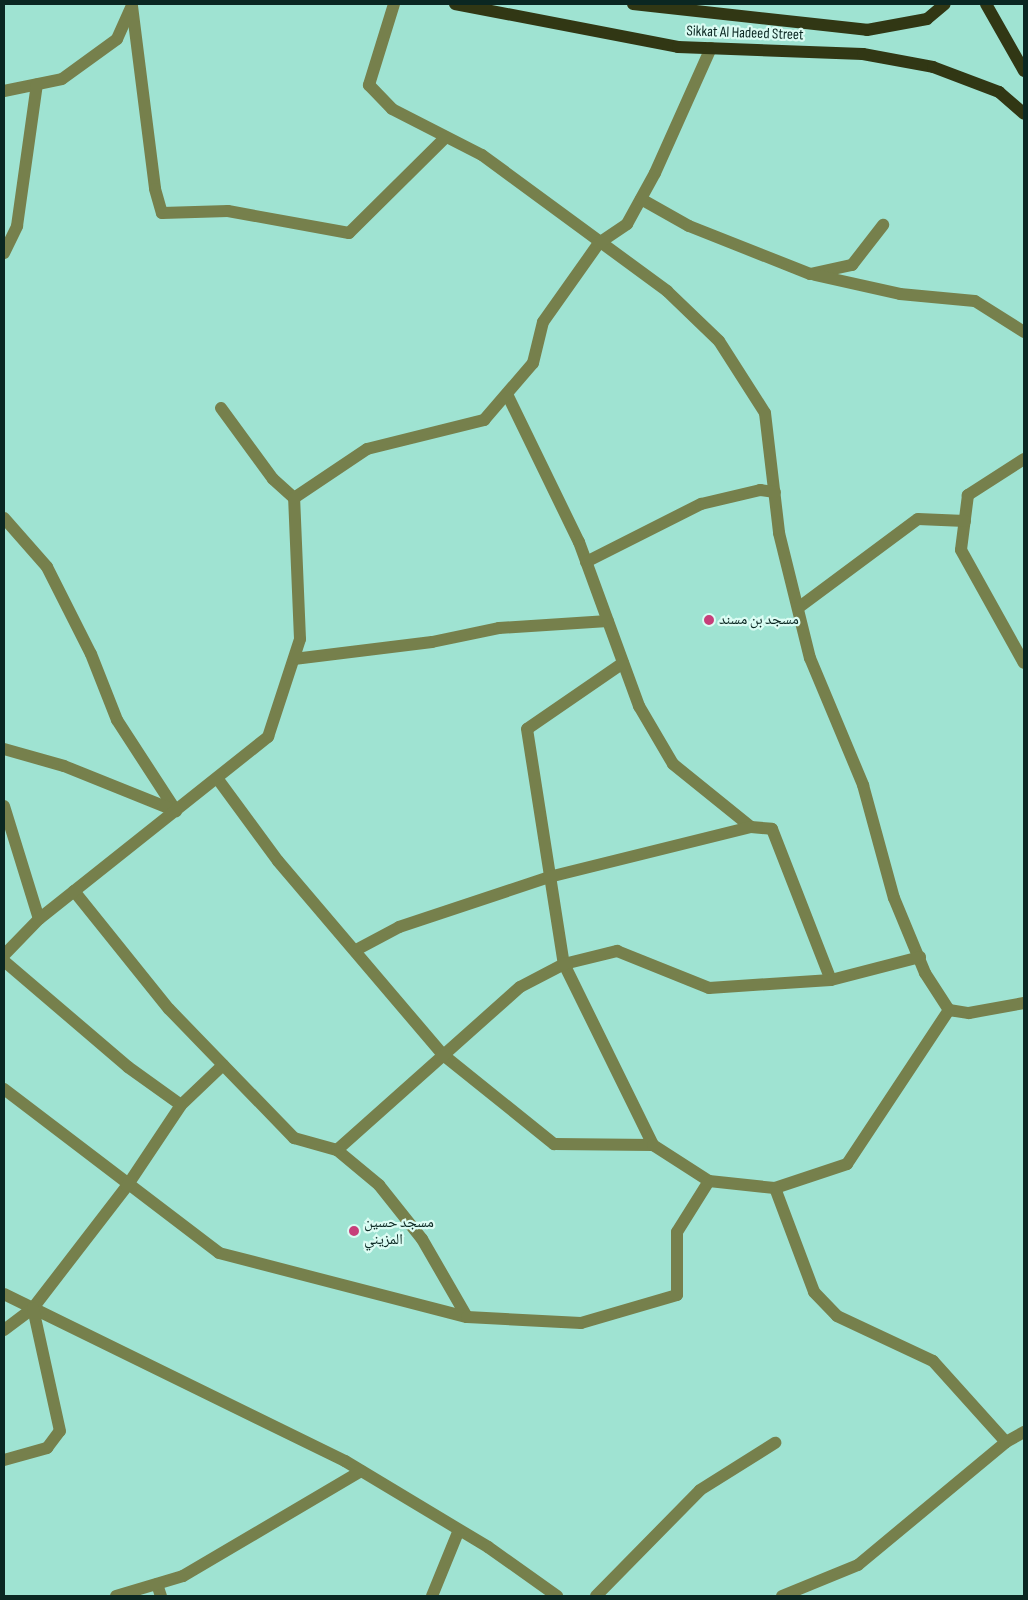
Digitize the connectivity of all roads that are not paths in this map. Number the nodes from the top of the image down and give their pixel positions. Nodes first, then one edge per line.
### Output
1 (394, 4) edge
2 (455, 4) edge
3 (633, 4) edge
4 (945, 4) edge
5 (986, 4) edge
6 (133, 5) edge
7 (711, 48) junction
8 (1024, 71) edge
9 (37, 84) junction
10 (4, 91) edge
11 (1024, 114) edge
12 (446, 137) junction
13 (641, 199) junction
14 (883, 225) dead end
15 (599, 243) junction
16 (4, 253) edge
17 (810, 274) junction
18 (1024, 332) edge
19 (507, 394) junction
20 (221, 408) dead end
21 (1024, 460) edge
22 (775, 492) junction
23 (294, 498) junction
24 (4, 518) edge
25 (965, 521) junction
26 (586, 562) junction
27 (798, 608) junction
28 (608, 621) junction
29 (294, 659) junction
30 (623, 663) junction
31 (1024, 663) edge
32 (4, 749) edge
33 (217, 778) junction
34 (4, 806) edge
35 (176, 811) junction
36 (751, 827) junction
37 (550, 878) junction
38 (74, 891) junction
39 (39, 919) junction
40 (356, 950) junction
41 (4, 956) edge
42 (920, 957) junction
43 (4, 961) edge
44 (564, 964) junction
45 (831, 980) junction
46 (1024, 1003) edge
47 (949, 1010) junction
48 (442, 1054) junction
49 (223, 1065) junction
50 (4, 1089) edge
51 (181, 1106) junction
52 (653, 1145) junction
53 (337, 1150) junction
54 (708, 1181) junction
55 (127, 1186) junction
56 (775, 1188) junction
57 (4, 1294) edge
58 (33, 1308) junction
59 (467, 1317) junction
60 (4, 1330) edge
61 (1024, 1432) edge
62 (1006, 1442) junction
63 (775, 1443) dead end
64 (4, 1460) edge
65 (360, 1471) junction
66 (459, 1530) junction
67 (159, 1590) edge
68 (116, 1596) edge
69 (432, 1596) edge
70 (557, 1596) edge
71 (596, 1596) edge
72 (782, 1596) edge

1 - 12 street
2 - 7 main road, Sikkat Al Hadeed Street
3 - 4 main road, Sikkat Al Hadeed Street
5 - 8 main road
6 - 9 street
6 - 12 street
7 - 11 main road, Sikkat Al Hadeed Street
7 - 13 street
9 - 10 street
9 - 16 street
12 - 15 street
13 - 15 street
13 - 17 street
14 - 17 street
15 - 19 street
15 - 22 street
17 - 18 street
19 - 23 street
19 - 26 street
20 - 23 street
21 - 25 street
22 - 26 street
22 - 27 street
23 - 29 street
24 - 35 street
25 - 27 street
25 - 31 street
26 - 28 street
27 - 42 street
28 - 29 street
28 - 30 street
29 - 33 street
30 - 36 street
30 - 37 street
32 - 35 street
33 - 35 street
33 - 40 street
34 - 39 street
35 - 38 street
36 - 37 street
36 - 45 street
37 - 40 street
37 - 44 street
38 - 39 street
38 - 49 street
39 - 41 street
40 - 48 street
42 - 45 street
42 - 47 street
43 - 51 street
44 - 45 street
44 - 48 street
44 - 52 street
46 - 47 street
47 - 56 street
48 - 52 street
48 - 53 street
49 - 51 street
49 - 53 street
50 - 55 street
51 - 55 street
52 - 54 street
53 - 59 street
54 - 56 street
54 - 59 street
55 - 58 street
55 - 59 street
56 - 62 street
57 - 58 street
58 - 60 street
58 - 64 street
58 - 65 street
61 - 62 street
62 - 72 street
63 - 71 street
65 - 66 street
65 - 67 street
66 - 69 street
66 - 70 street
67 - 68 street

